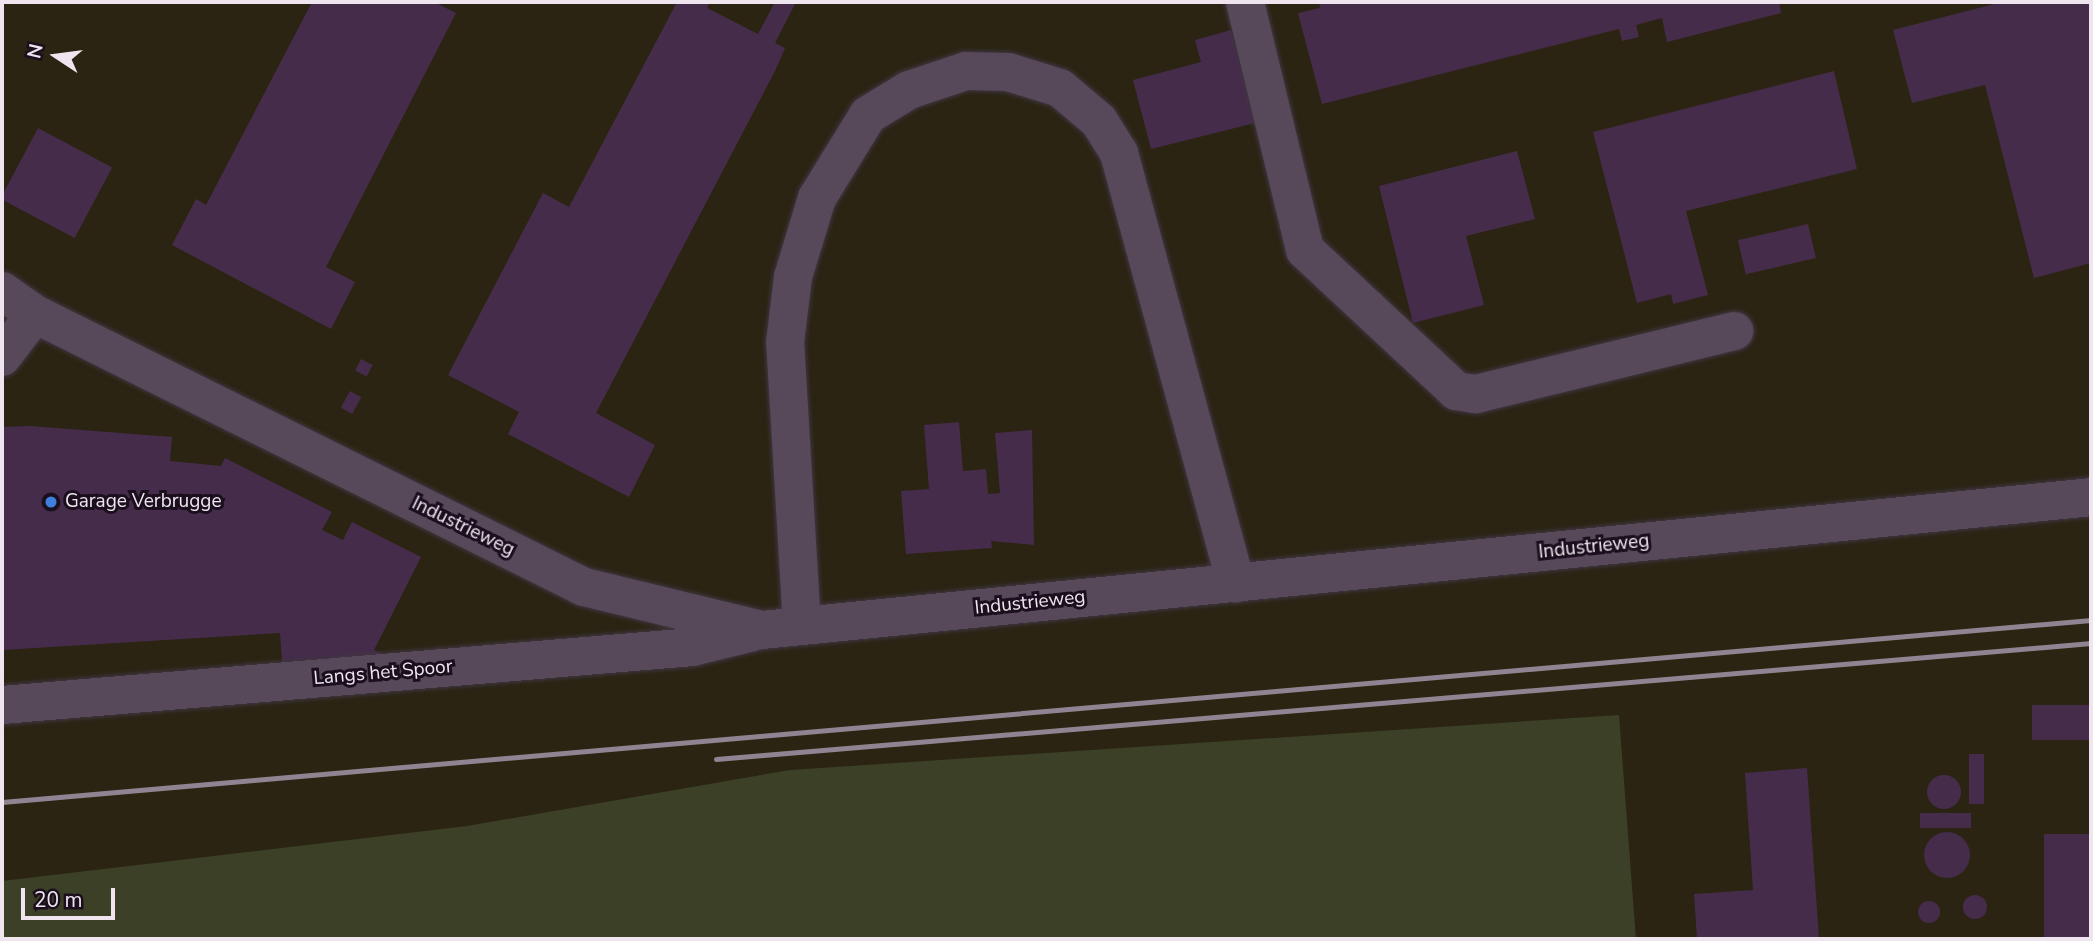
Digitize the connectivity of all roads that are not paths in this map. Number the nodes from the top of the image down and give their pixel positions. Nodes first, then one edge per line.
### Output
1 (1245, 2) edge
2 (2, 291) edge
3 (35, 314) junction
4 (1734, 331) dead end
5 (2, 358) edge
6 (2091, 497) edge
7 (1236, 583) junction
8 (802, 626) junction
9 (762, 630) junction
10 (2, 705) edge

1 - 4 street
2 - 3 street, Industrieweg
3 - 5 street
3 - 9 street, Industrieweg
6 - 7 street, Industrieweg
7 - 8 street, Industrieweg
7 - 8 street
8 - 9 street, Industrieweg
9 - 10 street, Langs het Spoor

